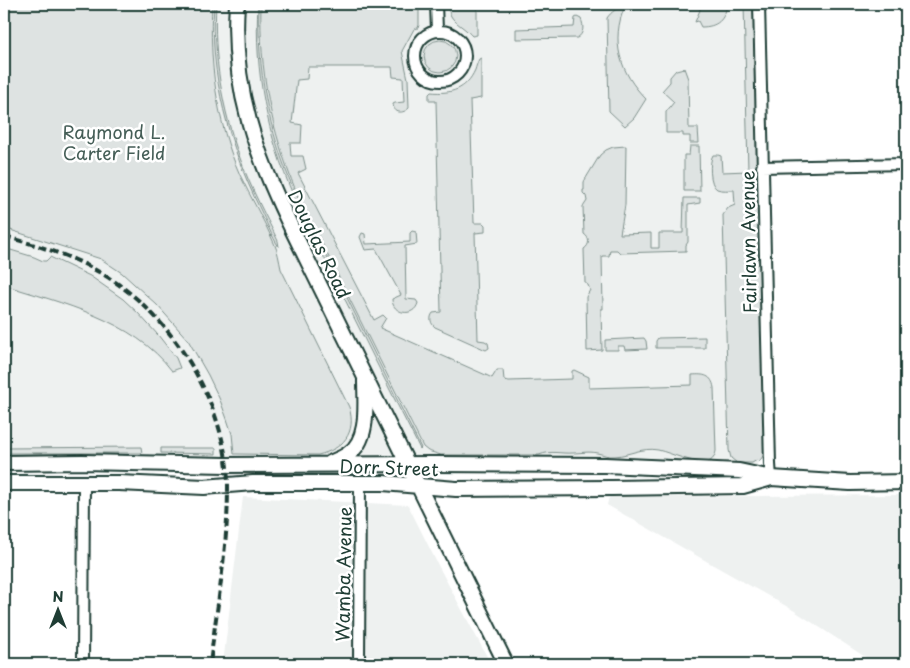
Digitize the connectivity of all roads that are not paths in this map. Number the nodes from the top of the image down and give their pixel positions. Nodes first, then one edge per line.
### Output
1 (238, 4) edge
2 (436, 4) edge
3 (759, 4) edge
4 (437, 30) junction
5 (906, 164) edge
6 (762, 167) junction
7 (365, 377) junction
8 (4, 463) edge
9 (327, 464) junction
10 (407, 464) junction
11 (658, 467) junction
12 (771, 478) junction
13 (906, 482) edge
14 (4, 483) edge
15 (84, 483) junction
16 (360, 483) junction
17 (588, 484) junction
18 (418, 486) junction
19 (83, 664) edge
20 (358, 664) edge
21 (506, 664) edge

1 - 7 main road, Douglas Road
2 - 4 street
3 - 6 street, Fairlawn Avenue
4 - 4 street
5 - 6 street
6 - 12 street, Fairlawn Avenue
7 - 9 main road
7 - 10 main road, Douglas Road
8 - 9 main road, Dorr Street
9 - 10 main road, Dorr Street
10 - 11 main road, Dorr Street
10 - 18 main road, Douglas Road
11 - 12 main road, Dorr Street
11 - 17 main road
12 - 13 main road, Dorr Street
12 - 17 main road, Dorr Street
14 - 15 main road, Dorr Street
15 - 16 main road, Dorr Street
15 - 19 street
16 - 18 main road, Dorr Street
16 - 20 street, Wamba Avenue
17 - 18 main road, Dorr Street
18 - 21 main road, Douglas Road

